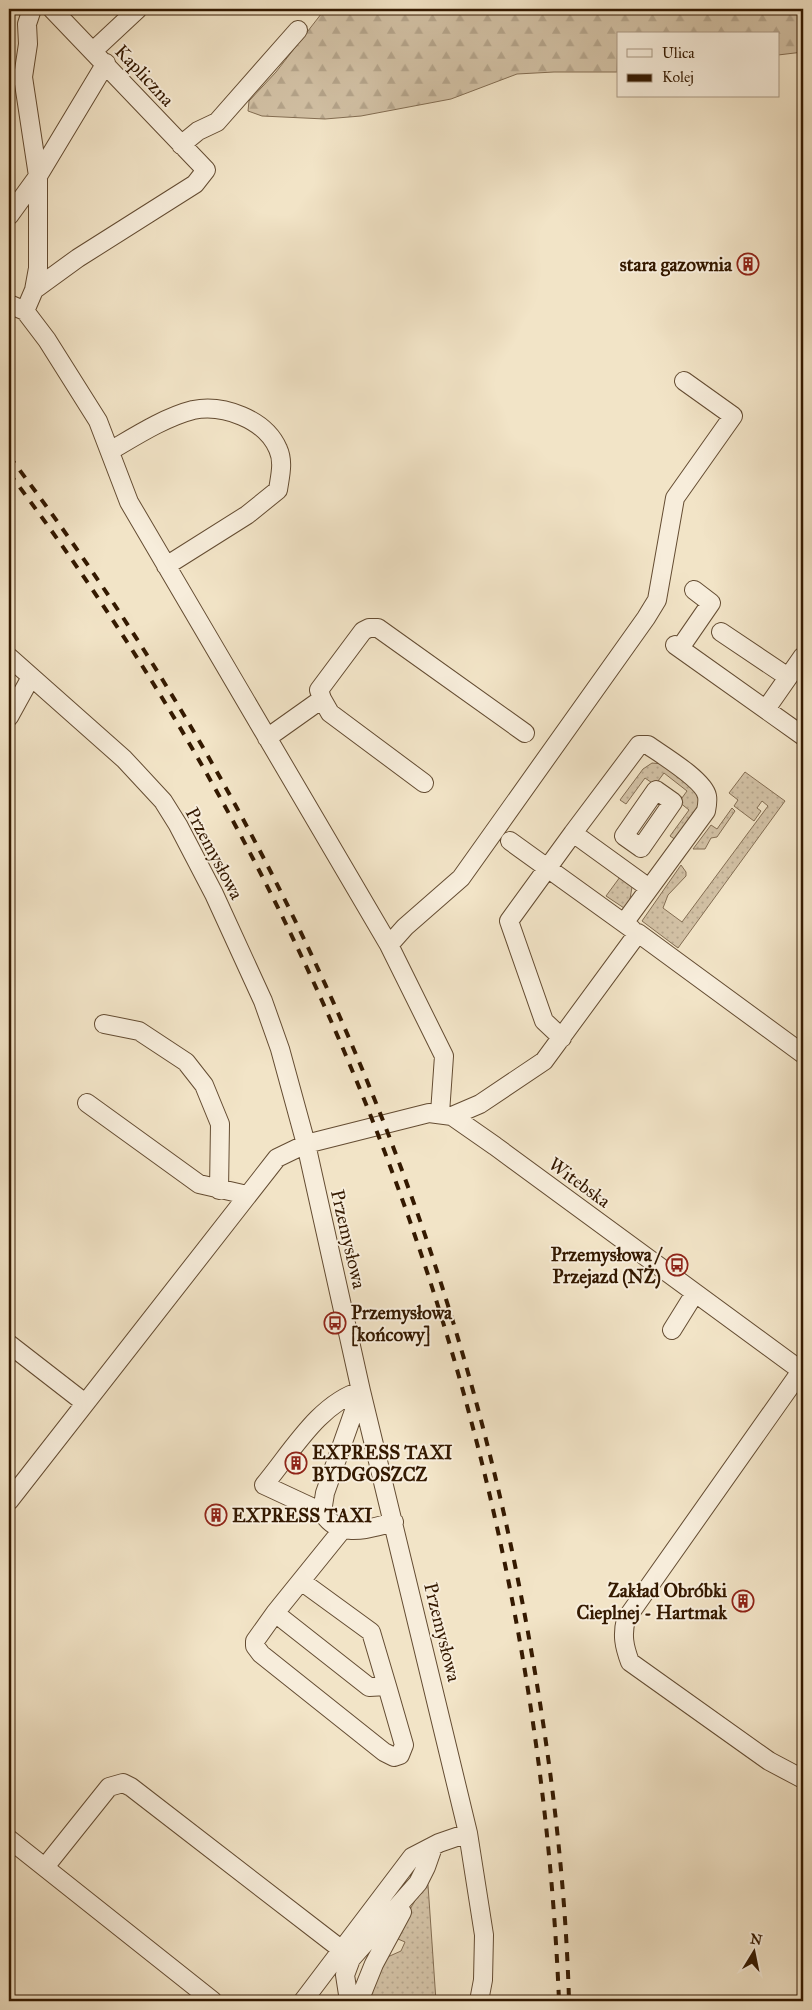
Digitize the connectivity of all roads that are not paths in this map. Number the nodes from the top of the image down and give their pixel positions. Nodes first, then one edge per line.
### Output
1 (32, 9) edge
2 (52, 9) edge
3 (138, 9) edge
4 (298, 30) dead end
5 (100, 57) junction
6 (181, 145) junction
7 (38, 176) junction
8 (9, 216) edge
9 (34, 290) junction
10 (17, 307) edge
11 (684, 381) dead end
12 (110, 451) junction
13 (166, 566) junction
14 (694, 590) dead end
15 (722, 632) dead end
16 (803, 656) edge
17 (9, 657) edge
18 (31, 677) junction
19 (788, 677) junction
20 (322, 699) junction
21 (766, 709) junction
22 (9, 717) edge
23 (525, 733) dead end
24 (803, 736) edge
25 (268, 738) junction
26 (424, 783) dead end
27 (573, 833) junction
28 (510, 841) dead end
29 (632, 841) dead end
30 (616, 864) junction
31 (547, 868) junction
32 (649, 888) junction
33 (624, 923) junction
34 (638, 933) junction
35 (389, 945) junction
36 (104, 1024) dead end
37 (562, 1038) junction
38 (803, 1054) edge
39 (87, 1103) dead end
40 (446, 1115) junction
41 (306, 1144) junction
42 (219, 1190) junction
43 (248, 1195) junction
44 (696, 1293) junction
45 (672, 1330) dead end
46 (9, 1344) edge
47 (802, 1371) edge
48 (361, 1391) junction
49 (85, 1403) junction
50 (9, 1501) edge
51 (322, 1512) junction
52 (394, 1522) junction
53 (342, 1530) junction
54 (300, 1581) junction
55 (275, 1613) junction
56 (387, 1686) junction
57 (803, 1779) edge
58 (468, 1833) junction
59 (9, 1839) edge
60 (432, 1847) junction
61 (45, 1867) junction
62 (403, 1900) junction
63 (342, 1950) junction
64 (212, 2001) edge
65 (302, 2001) edge
66 (350, 2001) edge
67 (359, 2001) edge
68 (479, 2001) edge

1 - 7 street
2 - 5 street, Kapliczna
3 - 5 street
4 - 6 street
5 - 6 street, Kapliczna
5 - 7 street
6 - 9 street, Kapliczna
7 - 8 street
7 - 9 street
9 - 10 street
10 - 12 street
11 - 35 street
12 - 13 street
12 - 13 street
13 - 25 street
14 - 21 street
15 - 19 street
16 - 19 street
17 - 18 street, Przemysłowa
18 - 22 street
18 - 41 street, Przemysłowa
19 - 21 street
20 - 23 street
20 - 25 street
20 - 26 street
21 - 24 street
25 - 35 street
27 - 30 street
27 - 31 street
27 - 32 street
28 - 31 street
29 - 30 street
30 - 32 street
31 - 33 street
31 - 37 street
32 - 33 street
33 - 34 street
34 - 37 street
34 - 38 street
35 - 40 street
36 - 42 street
37 - 40 street
39 - 42 street
40 - 41 street
40 - 44 street, Witebska
41 - 43 street
41 - 48 street, Przemysłowa
42 - 43 street
43 - 49 street
44 - 45 street
44 - 47 street, Witebska
46 - 49 street
47 - 57 street
48 - 51 street
48 - 51 street
48 - 52 street, Przemysłowa
49 - 50 street
51 - 53 street
52 - 53 street
52 - 58 street, Przemysłowa
53 - 54 street
54 - 55 street
54 - 56 street
55 - 56 street
55 - 56 street
58 - 60 street
58 - 68 street, Przemysłowa
59 - 61 street
60 - 62 street
60 - 63 street
61 - 63 street
61 - 64 street
62 - 66 street
62 - 67 street
63 - 65 street

